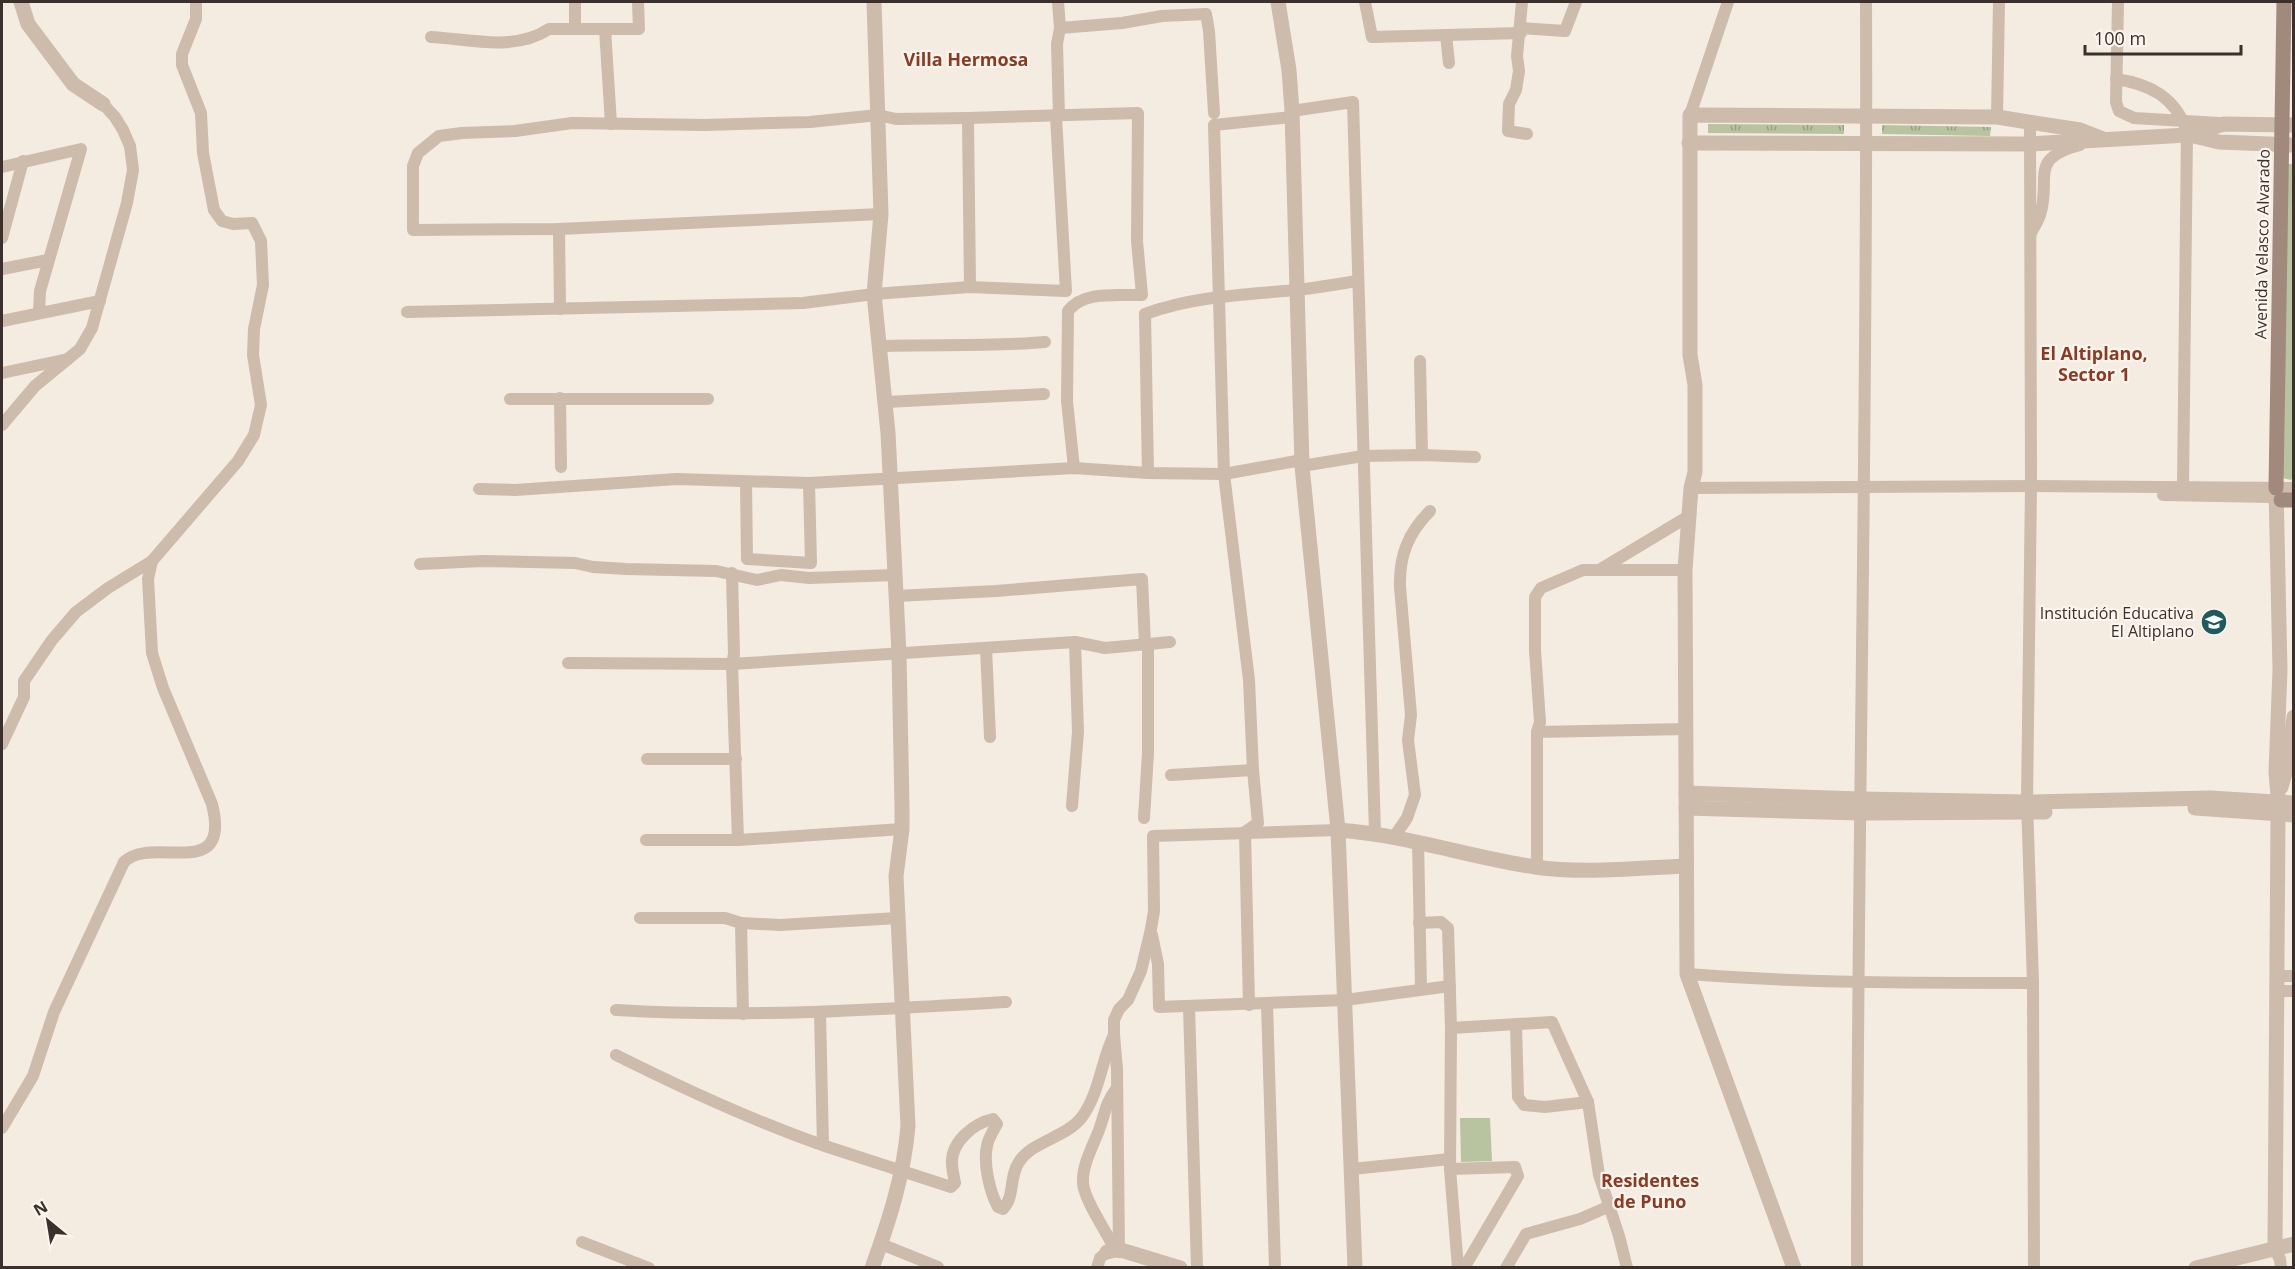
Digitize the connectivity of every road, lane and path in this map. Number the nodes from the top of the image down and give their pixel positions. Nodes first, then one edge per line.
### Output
1 (196, 2) edge
2 (575, 2) edge
3 (638, 2) edge
4 (874, 2) edge
5 (1058, 2) edge
6 (1278, 2) edge
7 (1365, 2) edge
8 (1522, 2) edge
9 (1576, 2) edge
10 (1728, 2) edge
11 (1866, 2) edge
12 (1999, 2) edge
13 (2118, 2) edge
14 (2284, 2) edge
15 (23, 3) edge
16 (575, 28) junction
17 (1060, 28) junction
18 (605, 29) junction
19 (1521, 31) junction
20 (1446, 35) junction
21 (431, 37) dead end
22 (1449, 63) dead end
23 (2116, 79) junction
24 (104, 104) joint
25 (1214, 113) dead end
26 (1292, 114) junction
27 (878, 115) junction
28 (1690, 115) junction
29 (1866, 115) junction
30 (1058, 116) junction
31 (1997, 117) junction
32 (968, 118) junction
33 (2030, 123) junction
34 (611, 124) junction
35 (2288, 125) edge
36 (2185, 128) junction
37 (1527, 134) dead end
38 (2103, 139) junction
39 (1689, 143) junction
40 (1866, 143) junction
41 (2030, 144) junction
42 (2288, 145) edge
43 (23, 162) junction
44 (2, 167) edge
45 (881, 214) junction
46 (5, 218) edge
47 (559, 229) junction
48 (2031, 234) junction
49 (2, 238) edge
50 (48, 260) junction
51 (2, 269) edge
52 (1358, 280) junction
53 (970, 287) junction
54 (1297, 290) junction
55 (874, 294) junction
56 (1218, 296) junction
57 (100, 301) junction
58 (560, 309) junction
59 (39, 312) junction
60 (407, 312) dead end
61 (2, 321) edge
62 (1045, 342) dead end
63 (880, 346) junction
64 (70, 359) junction
65 (1420, 361) dead end
66 (2, 373) edge
67 (1044, 394) dead end
68 (560, 398) junction
69 (510, 399) dead end
70 (708, 399) dead end
71 (886, 402) junction
72 (2, 425) edge
73 (1422, 455) junction
74 (1363, 456) junction
75 (1475, 457) dead end
76 (1302, 463) junction
77 (561, 467) dead end
78 (1074, 468) junction
79 (1148, 473) junction
80 (1224, 474) junction
81 (890, 478) junction
82 (746, 482) junction
83 (809, 483) junction
84 (2031, 486) junction
85 (1863, 487) junction
86 (2134, 487) junction
87 (2183, 487) junction
88 (1691, 488) junction
89 (2294, 488) edge
90 (479, 489) dead end
91 (2282, 497) edge
92 (1430, 511) dead end
93 (1689, 516) junction
94 (152, 561) junction
95 (420, 564) dead end
96 (1600, 570) junction
97 (1685, 570) junction
98 (732, 573) junction
99 (895, 575) junction
100 (896, 596) junction
101 (1074, 642) junction
102 (1170, 642) dead end
103 (1146, 645) junction
104 (986, 648) junction
105 (898, 654) junction
106 (568, 663) dead end
107 (732, 664) junction
108 (2294, 717) edge
109 (1686, 729) junction
110 (1537, 732) junction
111 (990, 737) dead end
112 (2, 744) edge
113 (647, 759) dead end
114 (736, 759) junction
115 (1253, 770) junction
116 (1171, 775) dead end
117 (1686, 800) junction
118 (1072, 806) dead end
119 (1860, 806) junction
120 (2284, 806) edge
121 (2028, 807) junction
122 (1144, 818) dead end
123 (902, 829) junction
124 (1338, 830) junction
125 (1245, 832) junction
126 (1375, 833) junction
127 (1394, 837) junction
128 (646, 840) dead end
129 (738, 840) junction
130 (1418, 841) junction
131 (1686, 866) junction
132 (1537, 867) junction
133 (640, 918) dead end
134 (898, 918) junction
135 (741, 923) junction
136 (1419, 923) junction
137 (1151, 929) junction
138 (1687, 974) junction
139 (2294, 976) edge
140 (1857, 982) junction
141 (2033, 984) junction
142 (2277, 984) junction
143 (1450, 986) junction
144 (1421, 989) junction
145 (2294, 991) edge
146 (1345, 1000) junction
147 (1006, 1002) dead end
148 (1267, 1004) junction
149 (1249, 1005) junction
150 (1189, 1007) junction
151 (902, 1008) junction
152 (616, 1010) dead end
153 (820, 1012) junction
154 (743, 1014) junction
155 (1516, 1024) junction
156 (1451, 1028) junction
157 (1114, 1035) junction
158 (616, 1055) dead end
159 (1118, 1088) junction
160 (1588, 1102) junction
161 (2, 1128) edge
162 (823, 1145) junction
163 (1450, 1164) junction
164 (1352, 1169) junction
165 (902, 1170) junction
166 (1610, 1206) junction
167 (582, 1242) dead end
168 (881, 1244) junction
169 (2294, 1244) edge
170 (2275, 1250) junction
171 (1114, 1251) junction
172 (938, 1267) edge
173 (649, 1268) edge
174 (872, 1268) edge
175 (1097, 1268) edge
176 (1180, 1268) edge
177 (1197, 1268) edge
178 (1275, 1268) edge
179 (1355, 1268) edge
180 (1458, 1268) edge
181 (1464, 1268) edge
182 (1506, 1268) edge
183 (1627, 1268) edge
184 (1794, 1268) edge
185 (1857, 1268) edge
186 (2034, 1268) edge
187 (2196, 1268) edge
188 (2281, 1268) edge

1 - 94 street
2 - 16 street
3 - 18 street
4 - 27 street
5 - 17 street
6 - 26 street
7 - 20 street
8 - 19 street
9 - 19 street
10 - 28 street
11 - 29 street
12 - 31 street
13 - 23 street
14 - 35 main road, Avenida Velasco Alvarado
15 - 24 street
16 - 18 street
16 - 21 street
17 - 25 street
17 - 30 street
18 - 34 street
19 - 20 street
19 - 37 street
20 - 22 street
23 - 36 street
23 - 36 street
24 - 57 street
26 - 52 street
26 - 54 street
26 - 56 street
27 - 32 street
27 - 34 street
27 - 45 street
28 - 29 street
28 - 39 street
29 - 31 street
29 - 40 street
30 - 32 street
30 - 53 street
30 - 78 street
31 - 33 street
32 - 53 street
33 - 38 street
33 - 41 street
34 - 47 street
35 - 36 street
35 - 42 main road, Avenida Velasco Alvarado
36 - 38 street
36 - 42 street
36 - 87 street
38 - 41 street
38 - 48 street
39 - 40 street
39 - 88 street
40 - 41 street
40 - 85 street
41 - 48 street
42 - 91 main road, Avenida Velasco Alvarado
43 - 44 street
43 - 46 street
43 - 50 street
45 - 47 street
45 - 55 street
46 - 49 street
47 - 58 street
48 - 84 street
50 - 51 street
50 - 59 street
52 - 54 street
52 - 74 street
53 - 55 street
54 - 56 street
54 - 76 street
55 - 58 street
55 - 63 street
56 - 79 street
56 - 80 street
57 - 59 street
57 - 64 street
58 - 60 street
59 - 61 street
62 - 63 street
63 - 71 street
64 - 66 street
64 - 72 street
65 - 73 street
67 - 71 street
68 - 69 street
68 - 70 street
68 - 77 street
71 - 81 street
73 - 74 street
73 - 75 street
74 - 76 street
74 - 126 street
76 - 80 street
76 - 124 street
78 - 79 street
78 - 81 street
79 - 80 street
80 - 115 street
81 - 83 street
81 - 99 street
82 - 83 street
82 - 83 street
82 - 90 street
84 - 85 street
84 - 86 street
84 - 121 street
85 - 88 street
85 - 119 street
86 - 87 street
86 - 91 street
87 - 91 street
88 - 93 street
89 - 91 street
91 - 120 street
92 - 127 street
93 - 96 street
93 - 97 street
94 - 112 street
94 - 161 street
95 - 98 street
96 - 97 street
96 - 110 street
97 - 109 street
98 - 99 street
98 - 107 street
99 - 100 street
100 - 103 street
100 - 105 street
101 - 103 street
101 - 104 street
101 - 118 street
102 - 103 street
103 - 122 street
104 - 105 street
104 - 111 street
105 - 107 street
105 - 123 street
106 - 107 street
107 - 114 street
108 - 120 street
109 - 110 street
109 - 117 street
110 - 132 street
113 - 114 street
114 - 129 street
115 - 116 street
115 - 125 street
117 - 119 street
117 - 131 street
119 - 121 street
119 - 140 street
120 - 121 street
120 - 142 street
121 - 141 street
123 - 129 street
123 - 134 street
124 - 125 street
124 - 126 street
124 - 146 street
125 - 137 street
125 - 149 street
126 - 127 street
127 - 130 street
128 - 129 street
130 - 132 street
130 - 136 street
131 - 132 street
131 - 138 street
133 - 135 street
134 - 135 street
134 - 151 street
135 - 154 street
136 - 143 street
136 - 144 street
137 - 150 street
137 - 157 street
138 - 140 street
138 - 184 street
139 - 142 street
140 - 141 street
140 - 185 street
141 - 186 street
142 - 145 street
142 - 170 street
143 - 144 street
143 - 156 street
144 - 146 street
146 - 148 street
146 - 164 street
147 - 151 street
148 - 149 street
148 - 178 street
149 - 150 street
150 - 177 street
151 - 153 street
151 - 165 street
152 - 154 street
153 - 154 street
153 - 162 street
155 - 156 street
155 - 160 street
155 - 160 street
156 - 163 street
157 - 159 street
157 - 165 street
158 - 162 street
159 - 171 street
159 - 171 street
160 - 166 street
162 - 165 street
163 - 164 street
163 - 180 street
163 - 181 street
164 - 179 street
165 - 168 street
166 - 182 street
166 - 183 street
167 - 173 street
168 - 172 street
168 - 174 street
169 - 170 street
170 - 187 street
170 - 188 street
171 - 175 street
171 - 176 street

